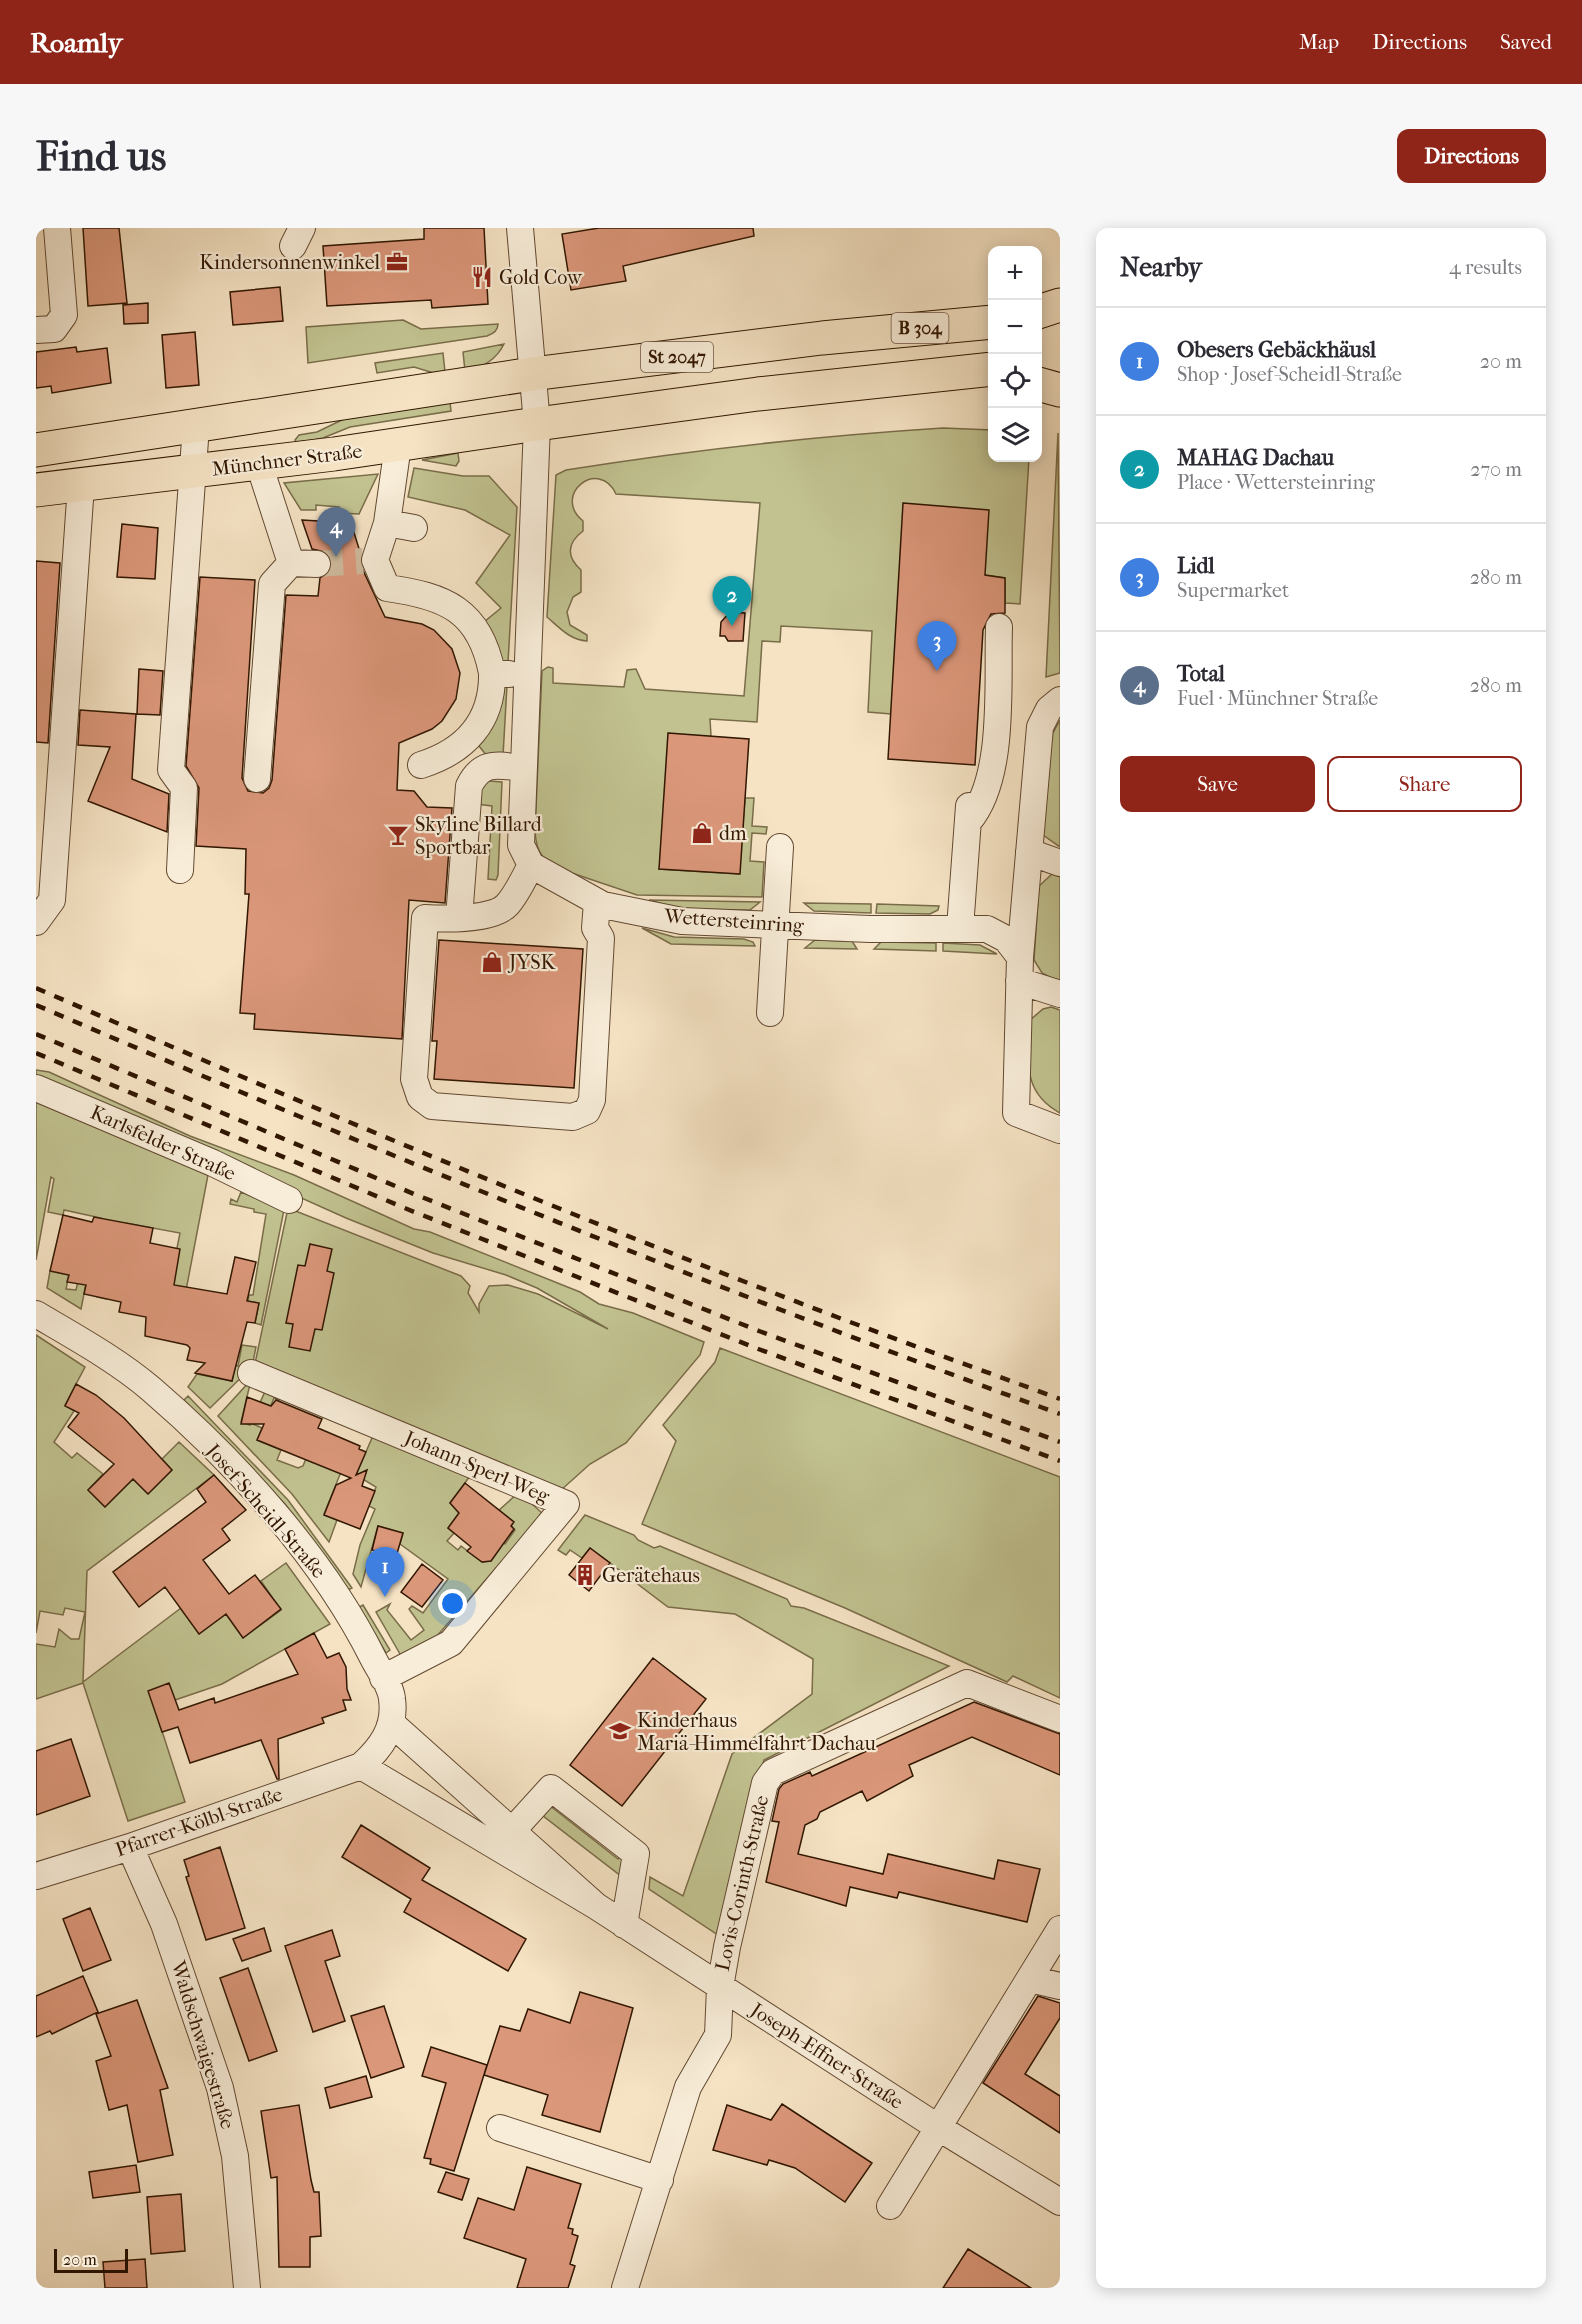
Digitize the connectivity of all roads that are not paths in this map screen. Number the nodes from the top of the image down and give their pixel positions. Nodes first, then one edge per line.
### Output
1 (57, 228) edge
2 (520, 228) edge
3 (1060, 305) edge
4 (1042, 311) edge
5 (1042, 320) edge
6 (1060, 320) edge
7 (988, 322) edge
8 (36, 330) edge
9 (847, 336) joint
10 (1060, 366) edge
11 (1042, 367) edge
12 (988, 370) edge
13 (532, 374) junction
14 (846, 383) joint
15 (1042, 385) edge
16 (1060, 390) edge
17 (537, 424) junction
18 (196, 426) junction
19 (398, 445) junction
20 (36, 450) edge
21 (259, 464) junction
22 (192, 472) junction
23 (81, 485) junction
24 (36, 490) edge
25 (387, 523) junction
26 (414, 528) dead end
27 (291, 563) junction
28 (317, 564) tunnel mouth
29 (999, 627) dead end
30 (492, 673) junction
31 (526, 676) junction
32 (1060, 700) edge
33 (458, 749) junction
34 (421, 765) dead end
35 (485, 766) junction
36 (522, 768) junction
37 (257, 780) dead end
38 (969, 785) dead end
39 (969, 821) junction
40 (780, 847) dead end
41 (1029, 852) junction
42 (1060, 863) edge
43 (531, 865) junction
44 (180, 870) dead end
45 (597, 902) junction
46 (459, 918) junction
47 (36, 922) edge
48 (776, 925) junction
49 (960, 928) junction
50 (1019, 969) junction
51 (1060, 994) edge
52 (770, 1013) dead end
53 (36, 1088) edge
54 (1060, 1130) edge
55 (289, 1200) dead end
56 (36, 1314) edge
57 (251, 1373) dead end
58 (383, 1678) junction
59 (1060, 1719) edge
60 (391, 1723) junction
61 (361, 1766) junction
62 (512, 1832) junction
63 (130, 1847) junction
64 (36, 1876) edge
65 (596, 1906) junction
66 (624, 1925) junction
67 (1060, 1929) edge
68 (1030, 1979) junction
69 (1060, 1986) edge
70 (720, 1987) junction
71 (500, 2128) dead end
72 (939, 2128) junction
73 (660, 2180) junction
74 (1060, 2202) edge
75 (890, 2206) dead end
76 (247, 2288) edge
77 (625, 2288) edge

1 - 8 street
2 - 13 street
3 - 4 main road
5 - 6 main road
7 - 9 main road, B 304
9 - 13 main road, St 2047
10 - 11 main road
12 - 14 main road, B 304
13 - 17 street
13 - 18 main road, St 2047
14 - 17 main road, St 2047
15 - 16 main road
17 - 19 main road, Münchner Straße / St 2047
17 - 31 street
18 - 20 main road, St 2047
18 - 22 street
19 - 21 main road, Münchner Straße / St 2047
19 - 25 street
21 - 22 main road, Münchner Straße / St 2047
21 - 27 street
22 - 23 main road, Münchner Straße / St 2047
22 - 44 street
23 - 24 main road, Münchner Straße / St 2047
23 - 47 street
25 - 26 street
25 - 30 street
27 - 28 street
27 - 37 street
29 - 39 street
30 - 31 street
30 - 33 street
31 - 36 street
32 - 41 street
33 - 34 street
33 - 35 street
35 - 36 street
35 - 46 street
36 - 43 street
38 - 39 street
39 - 49 street
40 - 48 street
41 - 42 street
41 - 50 street
43 - 45 street, Wettersteinring
43 - 46 street
45 - 46 street
45 - 48 street, Wettersteinring
48 - 49 street, Wettersteinring
48 - 52 street
49 - 50 street, Wettersteinring
50 - 51 street
50 - 54 street
53 - 55 street, Karlsfelder Straße
56 - 58 street, Josef-Scheidl-Straße
57 - 58 street, Johann-Sperl-Weg
58 - 60 street, Josef-Scheidl-Straße
59 - 70 street, Lovis-Corinth-Straße
60 - 61 street, Josef-Scheidl-Straße
60 - 62 street, Joseph-Effner-Straße
61 - 63 street, Pfarrer-Kölbl-Straße
61 - 65 street, Joseph-Effner-Straße
62 - 65 street, Joseph-Effner-Straße
62 - 66 street
63 - 64 street, Pfarrer-Kölbl-Straße
63 - 76 street, Waldschwaigestraße
65 - 66 street, Joseph-Effner-Straße
66 - 70 street, Joseph-Effner-Straße
67 - 68 street
68 - 69 street
68 - 72 street
70 - 72 street, Joseph-Effner-Straße
70 - 73 street, Lovis-Corinth-Straße
71 - 73 street
72 - 74 street, Joseph-Effner-Straße
72 - 75 street
73 - 77 street, Lovis-Corinth-Straße

